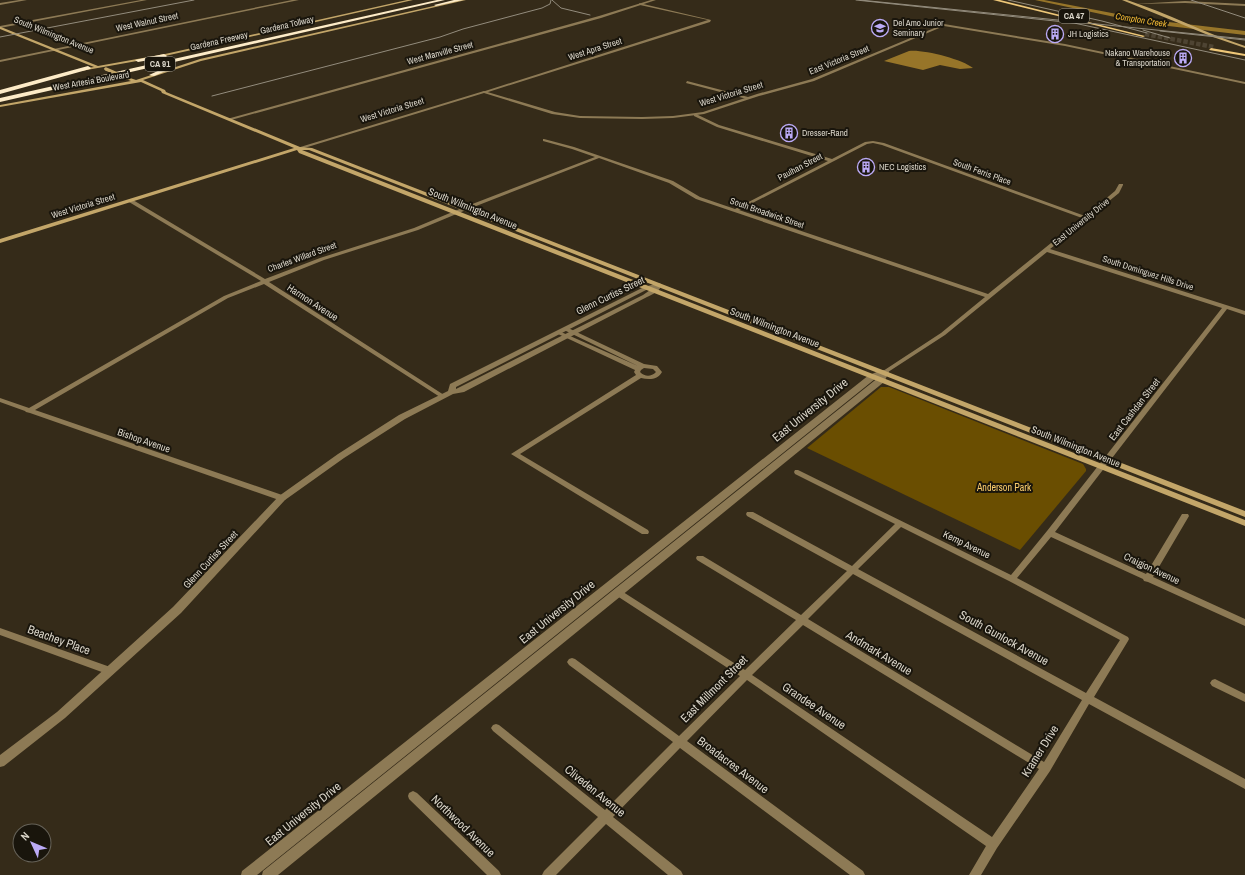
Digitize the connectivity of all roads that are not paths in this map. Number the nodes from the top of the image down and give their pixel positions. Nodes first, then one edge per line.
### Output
1 (25, 0) edge
2 (146, 0) edge
3 (291, 0) edge
4 (297, 0) edge
5 (411, 0) edge
6 (418, 0) edge
7 (430, 0) edge
8 (434, 0) edge
9 (438, 0) edge
10 (443, 0) edge
11 (462, 0) edge
12 (654, 0) edge
13 (995, 0) edge
14 (1003, 0) edge
15 (1124, 0) edge
16 (0, 4) edge
17 (640, 4) junction
18 (1137, 4) junction
19 (1245, 5) edge
20 (259, 7) junction
21 (376, 12) junction
22 (341, 23) junction
23 (1, 26) edge
24 (318, 27) junction
25 (1206, 32) junction
26 (1238, 43) junction
27 (1233, 44) junction
28 (1245, 46) edge
29 (1212, 48) tunnel mouth
30 (55, 49) junction
31 (1245, 54) edge
32 (0, 60) edge
33 (138, 60) junction
34 (97, 66) junction
35 (88, 68) joint
36 (152, 76) junction
37 (136, 82) junction
38 (687, 82) dead end
39 (1245, 82) edge
40 (796, 85) joint
41 (0, 91) edge
42 (484, 92) junction
43 (50, 96) joint
44 (747, 98) junction
45 (0, 99) edge
46 (0, 106) edge
47 (695, 115) junction
48 (229, 119) junction
49 (544, 140) dead end
50 (873, 142) joint
51 (299, 148) junction
52 (599, 157) junction
53 (830, 160) junction
54 (1121, 185) dead end
55 (130, 201) junction
56 (464, 209) junction
57 (736, 210) junction
58 (455, 213) junction
59 (1086, 218) junction
60 (0, 241) edge
61 (1046, 250) junction
62 (264, 280) junction
63 (659, 285) junction
64 (646, 288) junction
65 (654, 291) junction
66 (988, 296) junction
67 (1226, 307) junction
68 (1245, 313) edge
69 (566, 332) junction
70 (574, 332) junction
71 (640, 371) junction
72 (884, 372) junction
73 (872, 377) junction
74 (881, 380) junction
75 (452, 392) junction
76 (442, 396) junction
77 (0, 400) edge
78 (28, 411) junction
79 (1107, 460) junction
80 (1101, 467) junction
81 (798, 472) dead end
82 (282, 498) junction
83 (750, 514) dead end
84 (1245, 514) edge
85 (1185, 516) dead end
86 (1245, 523) edge
87 (900, 524) junction
88 (645, 532) dead end
89 (1050, 533) junction
90 (700, 558) dead end
91 (854, 569) junction
92 (1012, 579) junction
93 (1147, 579) junction
94 (613, 589) junction
95 (802, 620) junction
96 (1245, 623) edge
97 (0, 631) edge
98 (1125, 639) joint
99 (572, 662) dead end
100 (110, 671) junction
101 (746, 675) junction
102 (1215, 683) dead end
103 (1245, 698) edge
104 (1087, 699) junction
105 (496, 728) dead end
106 (680, 742) junction
107 (0, 762) edge
108 (1046, 768) junction
109 (1245, 784) edge
110 (413, 796) dead end
111 (606, 816) junction
112 (993, 844) junction
113 (247, 875) edge
114 (268, 875) edge
115 (495, 875) edge
116 (548, 875) edge
117 (677, 875) edge
118 (859, 875) edge
119 (975, 875) edge

1 - 16 street
2 - 23 street
3 - 20 street, West Walnut Street
4 - 20 street, West Walnut Street
5 - 33 main road, West Artesia Boulevard
6 - 21 highway
7 - 21 highway, Gardena Freeway / CA 91
8 - 45 highway, Gardena Tollway
9 - 45 highway, Gardena Tollway
10 - 22 highway, Gardena Freeway / CA 91
11 - 22 highway
11 - 36 main road, West Artesia Boulevard
12 - 17 street, West Manville Street
13 - 14 main road, CA 47
15 - 18 main road
17 - 42 street, West Apra Street
17 - 48 street, West Manville Street
18 - 19 street
18 - 25 main road
20 - 30 street, West Walnut Street
21 - 24 highway, Gardena Freeway / CA 91
22 - 24 highway, Gardena Freeway / CA 91
23 - 30 main road, South Wilmington Avenue
24 - 33 highway
24 - 36 highway
24 - 45 highway, Gardena Freeway / CA 91
25 - 26 main road
25 - 27 main road
26 - 27 main road
26 - 28 main road
27 - 28 main road
29 - 31 main road
30 - 32 street, West Walnut Street
30 - 34 main road, South Wilmington Avenue
33 - 34 main road, West Artesia Boulevard
34 - 35 main road, West Artesia Boulevard
34 - 37 main road, South Wilmington Avenue, bridge
35 - 41 highway
36 - 37 main road, West Artesia Boulevard
37 - 43 main road, West Artesia Boulevard
37 - 48 main road, South Wilmington Avenue
38 - 44 street
39 - 40 street, East Victoria Street
40 - 44 street, West Victoria Street
42 - 47 street, West Victoria Street
42 - 51 street, West Victoria Street
43 - 46 highway
44 - 47 street, West Victoria Street
47 - 53 street
48 - 51 main road, South Wilmington Avenue
49 - 52 street, South Broadwick Street
50 - 53 street, Paulhan Street
50 - 59 street, South Ferris Place
51 - 55 main road, West Victoria Street
51 - 56 main road, South Wilmington Avenue
51 - 58 main road, South Wilmington Avenue
52 - 56 street, Charles Willard Street
52 - 57 street, South Broadwick Street
53 - 57 street, Paulhan Street
54 - 59 street, East University Drive
55 - 60 main road, West Victoria Street
55 - 62 street, Harmon Avenue
56 - 58 street, Charles Willard Street
56 - 63 main road, South Wilmington Avenue
57 - 66 street, South Broadwick Street
58 - 62 street, Charles Willard Street
58 - 64 main road, South Wilmington Avenue
59 - 61 street, East University Drive
61 - 66 street, East University Drive
61 - 67 street, South Dominguez Hills Drive
62 - 76 street, Harmon Avenue
62 - 78 street, Charles Willard Street
63 - 64 street, Glenn Curtiss Street
63 - 65 street, Glenn Curtiss Street
63 - 72 main road, South Wilmington Avenue
64 - 65 main road, South Wilmington Avenue
64 - 69 street, Glenn Curtiss Street
65 - 70 street, Glenn Curtiss Street
65 - 73 main road, South Wilmington Avenue
66 - 72 street, East University Drive
67 - 68 street, South Dominguez Hills Drive
67 - 79 street, East Cashdan Street
69 - 70 street, Glenn Curtiss Street
69 - 71 street
69 - 75 street, Glenn Curtiss Street
69 - 75 street, Glenn Curtiss Street
70 - 71 street
71 - 88 street
72 - 73 street, East University Drive
72 - 74 street
72 - 79 main road, South Wilmington Avenue
73 - 74 main road, South Wilmington Avenue
73 - 94 street, East University Drive
74 - 80 main road, South Wilmington Avenue
74 - 94 street, East University Drive
75 - 76 street, Glenn Curtiss Street
76 - 82 street, Glenn Curtiss Street
77 - 78 street, Bishop Avenue
78 - 82 street, Bishop Avenue
79 - 80 street, East Cashdan Street
79 - 84 main road, South Wilmington Avenue
80 - 86 main road, South Wilmington Avenue
80 - 89 street, East Cashdan Street
81 - 87 street, Kemp Avenue
82 - 100 street, Glenn Curtiss Street
83 - 91 street, South Gunlock Avenue
85 - 93 street
87 - 91 street, East Millmont Street
87 - 92 street, Kemp Avenue
89 - 92 street, East Cashdan Street
89 - 93 street, Craigjon Avenue
90 - 95 street, Andmark Avenue
91 - 95 street, East Millmont Street
91 - 104 street, South Gunlock Avenue
92 - 98 street, Kemp Avenue
93 - 96 street, Craigjon Avenue
94 - 101 street, Grandee Avenue
94 - 113 street, East University Drive
94 - 114 street, East University Drive
95 - 101 street, East Millmont Street
95 - 108 street, Andmark Avenue
97 - 100 street, Beachey Place
98 - 104 street, Kramer Drive
99 - 106 street, Broadacres Avenue
100 - 107 street, Glenn Curtiss Street
101 - 106 street, East Millmont Street
101 - 112 street, Grandee Avenue
102 - 103 street
104 - 108 street, Kramer Drive
104 - 109 street, South Gunlock Avenue
105 - 111 street, Cliveden Avenue
106 - 111 street, East Millmont Street
106 - 118 street, Broadacres Avenue
108 - 112 street, Kramer Drive
110 - 115 street, Northwood Avenue
111 - 116 street, East Millmont Street
111 - 117 street, Cliveden Avenue
112 - 119 street, Kramer Drive

